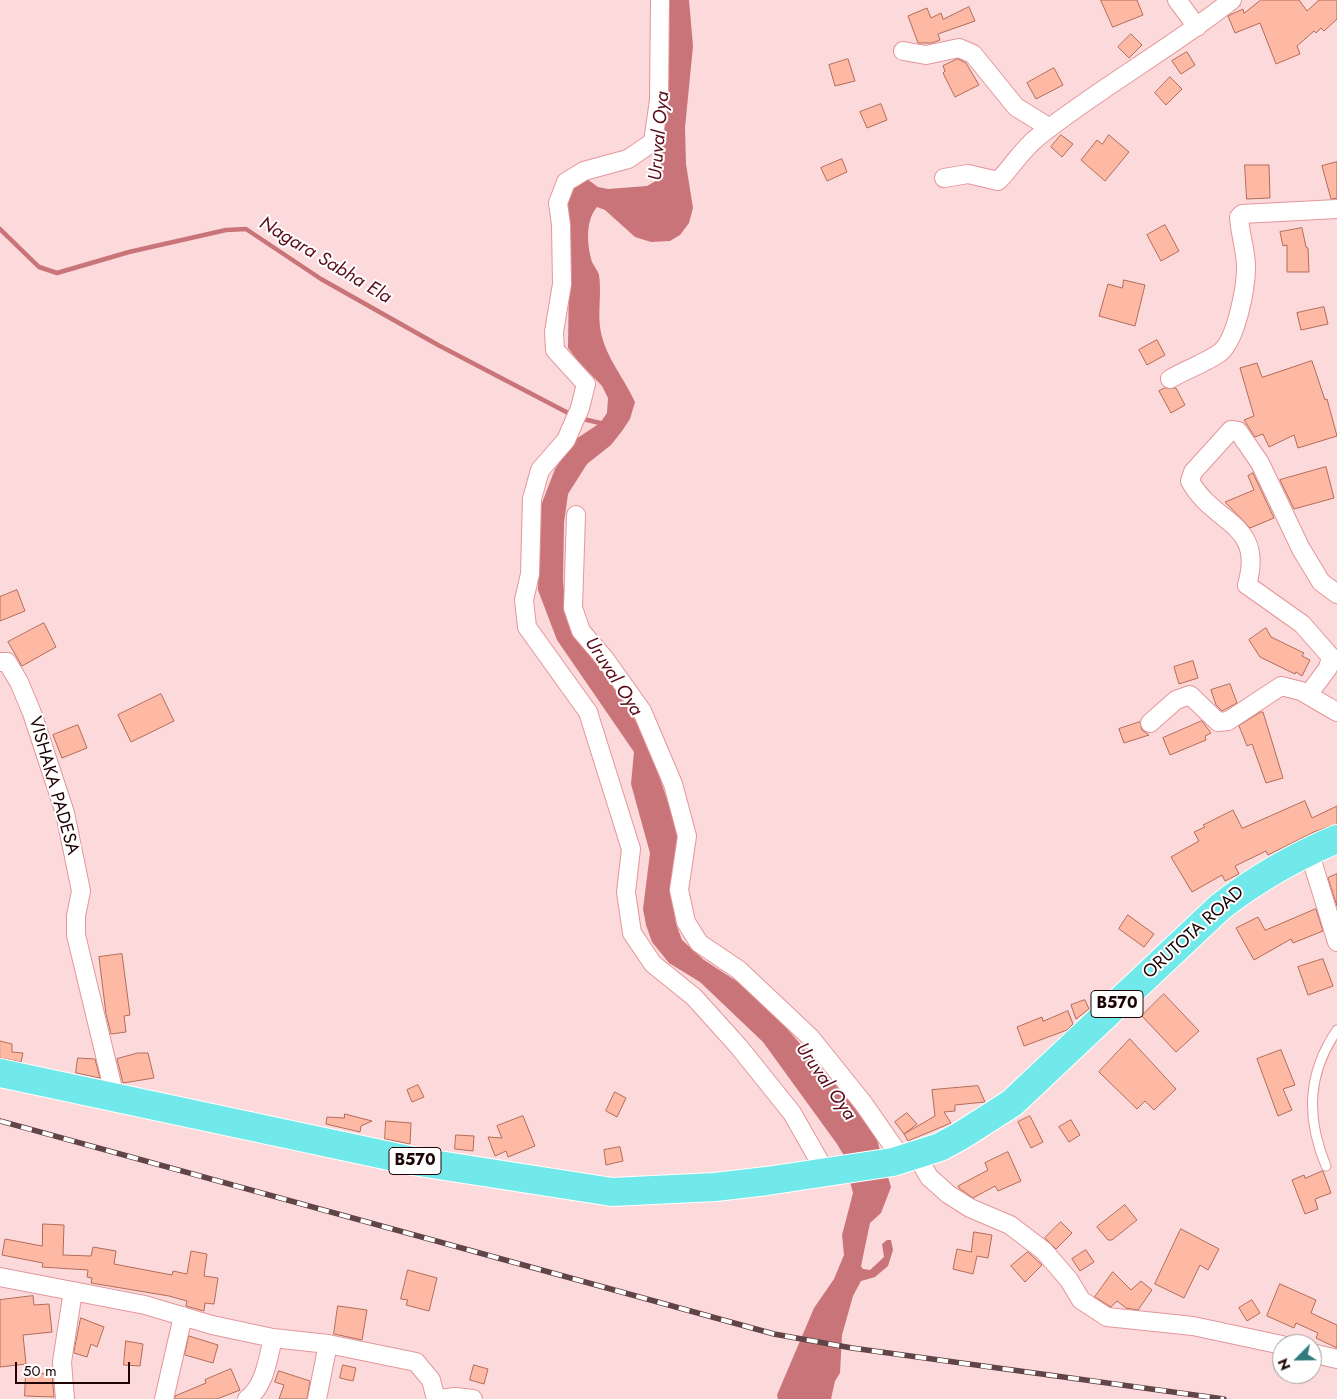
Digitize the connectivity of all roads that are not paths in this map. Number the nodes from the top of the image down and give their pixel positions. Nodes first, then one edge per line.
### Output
1 (660, 0) edge
2 (1177, 0) edge
3 (1232, 0) edge
4 (1197, 27) junction
5 (903, 51) dead end
6 (1050, 128) junction
7 (944, 178) dead end
8 (1337, 209) edge
9 (1170, 379) dead end
10 (576, 515) dead end
11 (1337, 594) edge
12 (0, 662) edge
13 (1308, 695) junction
14 (1337, 712) edge
15 (1150, 723) dead end
16 (1337, 838) edge
17 (1309, 850) junction
18 (1337, 942) edge
19 (1337, 1030) edge
20 (0, 1073) edge
21 (115, 1097) junction
22 (904, 1159) junction
23 (1326, 1166) dead end
24 (831, 1171) junction
25 (0, 1276) edge
26 (73, 1291) junction
27 (183, 1316) junction
28 (273, 1338) junction
29 (1272, 1343) edge
30 (328, 1344) junction
31 (1322, 1355) edge
32 (1337, 1359) edge
33 (66, 1399) edge
34 (164, 1399) edge
35 (247, 1399) edge
36 (317, 1399) edge
37 (436, 1399) edge
38 (440, 1399) edge
39 (473, 1399) edge

1 - 24 street
2 - 4 street
3 - 4 street
4 - 6 street
5 - 6 street
6 - 7 street
8 - 9 street
10 - 22 street
11 - 13 street
12 - 21 street, VISHAKA PADESA
13 - 14 street
13 - 15 street
16 - 17 main road, ORUTOTA ROAD / B570
17 - 18 street
17 - 22 main road, ORUTOTA ROAD / B570
19 - 23 lane
20 - 21 main road, B570
21 - 24 main road, B570
22 - 24 main road, B570
22 - 29 street
25 - 26 street
26 - 27 street
26 - 33 street
27 - 28 street
27 - 34 street
28 - 30 street
28 - 35 street
30 - 36 street
30 - 37 street
31 - 32 street
38 - 39 street

